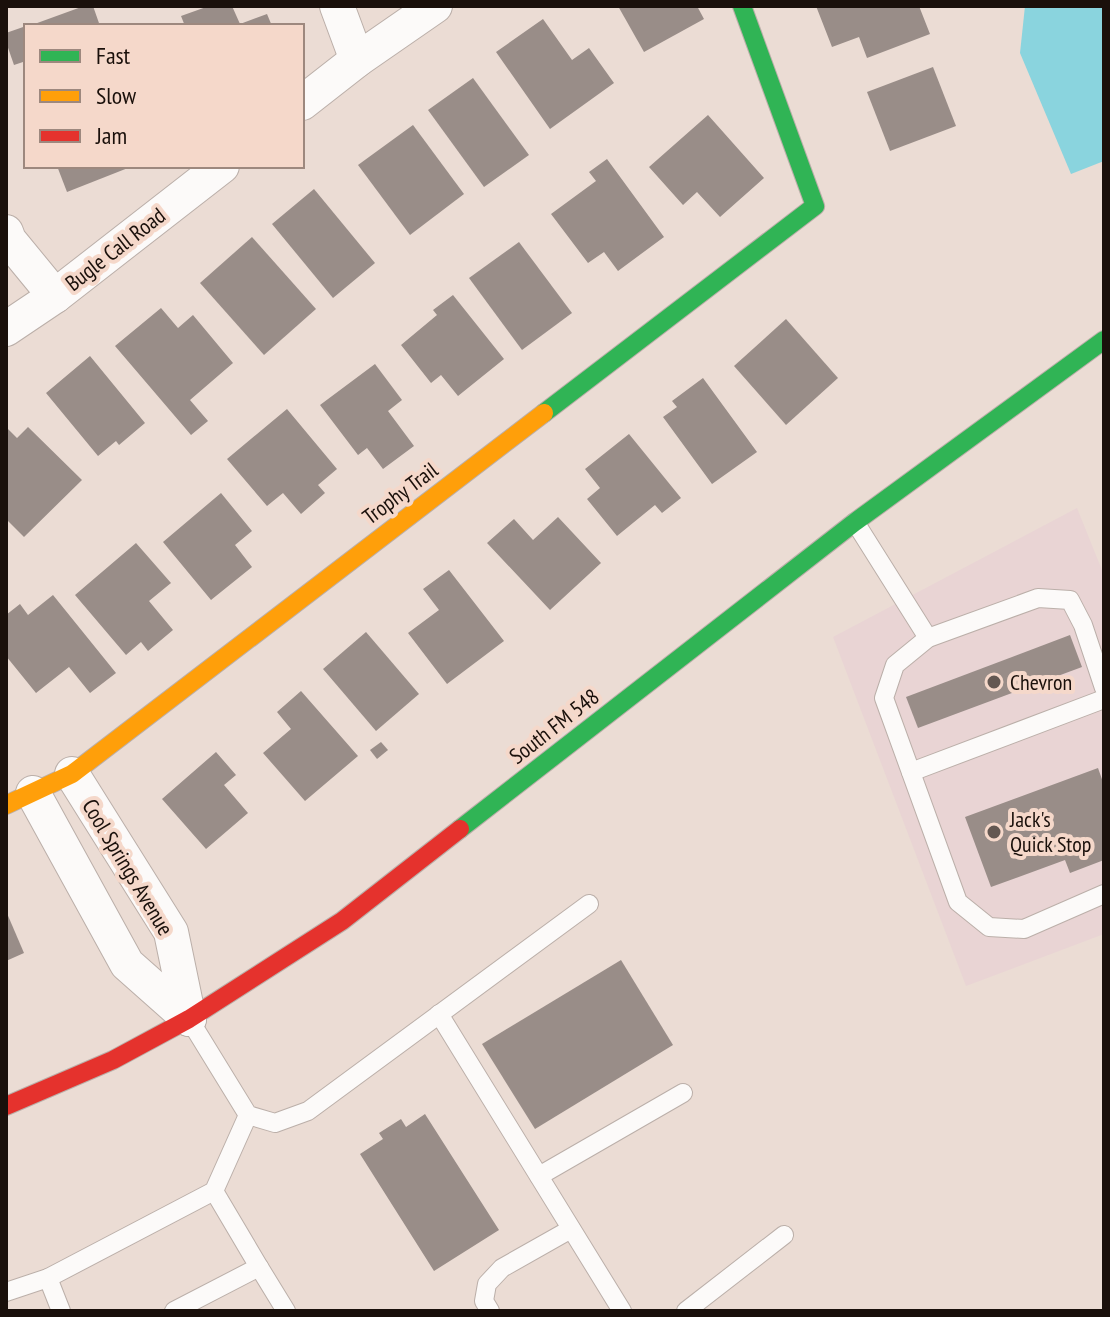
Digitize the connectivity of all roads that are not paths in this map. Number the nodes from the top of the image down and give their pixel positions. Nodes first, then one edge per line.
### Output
1 (337, 6) edge
2 (435, 6) edge
3 (742, 6) edge
4 (357, 60) junction
5 (304, 101) edge
6 (219, 168) edge
7 (6, 232) edge
8 (55, 296) junction
9 (6, 329) edge
10 (1104, 340) edge
11 (855, 522) junction
12 (928, 638) junction
13 (1104, 688) edge
14 (1104, 699) edge
15 (911, 772) junction
16 (72, 774) junction
17 (20, 799) edge
18 (1104, 894) edge
19 (589, 904) dead end
20 (439, 1014) junction
21 (189, 1019) junction
22 (683, 1093) dead end
23 (6, 1106) edge
24 (248, 1115) junction
25 (539, 1176) junction
26 (214, 1191) junction
27 (571, 1229) junction
28 (784, 1235) dead end
29 (259, 1267) junction
30 (48, 1278) junction
31 (6, 1292) edge
32 (61, 1311) edge
33 (174, 1311) edge
34 (286, 1311) edge
35 (490, 1311) edge
36 (622, 1311) edge
37 (686, 1311) edge

1 - 4 street
2 - 4 street
3 - 16 main road, Trophy Trail
4 - 5 street
6 - 8 street, Bugle Call Road
7 - 8 street
8 - 9 street, Bugle Call Road
10 - 11 main road, South FM 548
11 - 12 lane
11 - 21 main road, South FM 548
12 - 13 lane
12 - 15 lane
14 - 15 lane
15 - 18 lane
16 - 17 main road, Trophy Trail
16 - 21 street, Cool Springs Avenue
17 - 21 street, Cool Springs Avenue
19 - 20 lane
20 - 24 lane
20 - 25 lane
21 - 23 main road, South FM 548
21 - 24 lane
22 - 25 lane
24 - 26 lane
25 - 27 lane
26 - 29 lane
26 - 30 lane
27 - 35 lane
27 - 36 lane
28 - 37 lane
29 - 33 lane
29 - 34 lane
30 - 31 lane
30 - 32 lane

